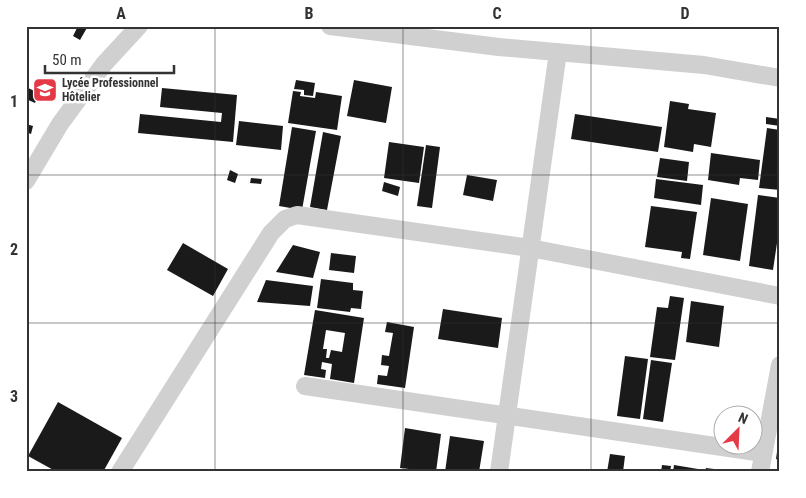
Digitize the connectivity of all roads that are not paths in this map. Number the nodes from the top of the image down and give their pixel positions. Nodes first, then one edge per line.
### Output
1 (139, 26) edge
2 (330, 26) edge
3 (558, 52) junction
4 (780, 78) edge
5 (26, 181) edge
6 (530, 248) junction
7 (780, 296) edge
8 (780, 365) edge
9 (305, 386) dead end
10 (507, 415) junction
11 (714, 446) edge
12 (764, 448) edge
13 (763, 456) edge
14 (120, 472) edge
15 (499, 472) edge
16 (760, 472) edge

1 - 5 street
2 - 3 street
3 - 4 street
3 - 6 street
6 - 7 street
6 - 10 street
6 - 14 street
8 - 12 street
9 - 10 street
10 - 11 street
10 - 15 street
13 - 16 street

